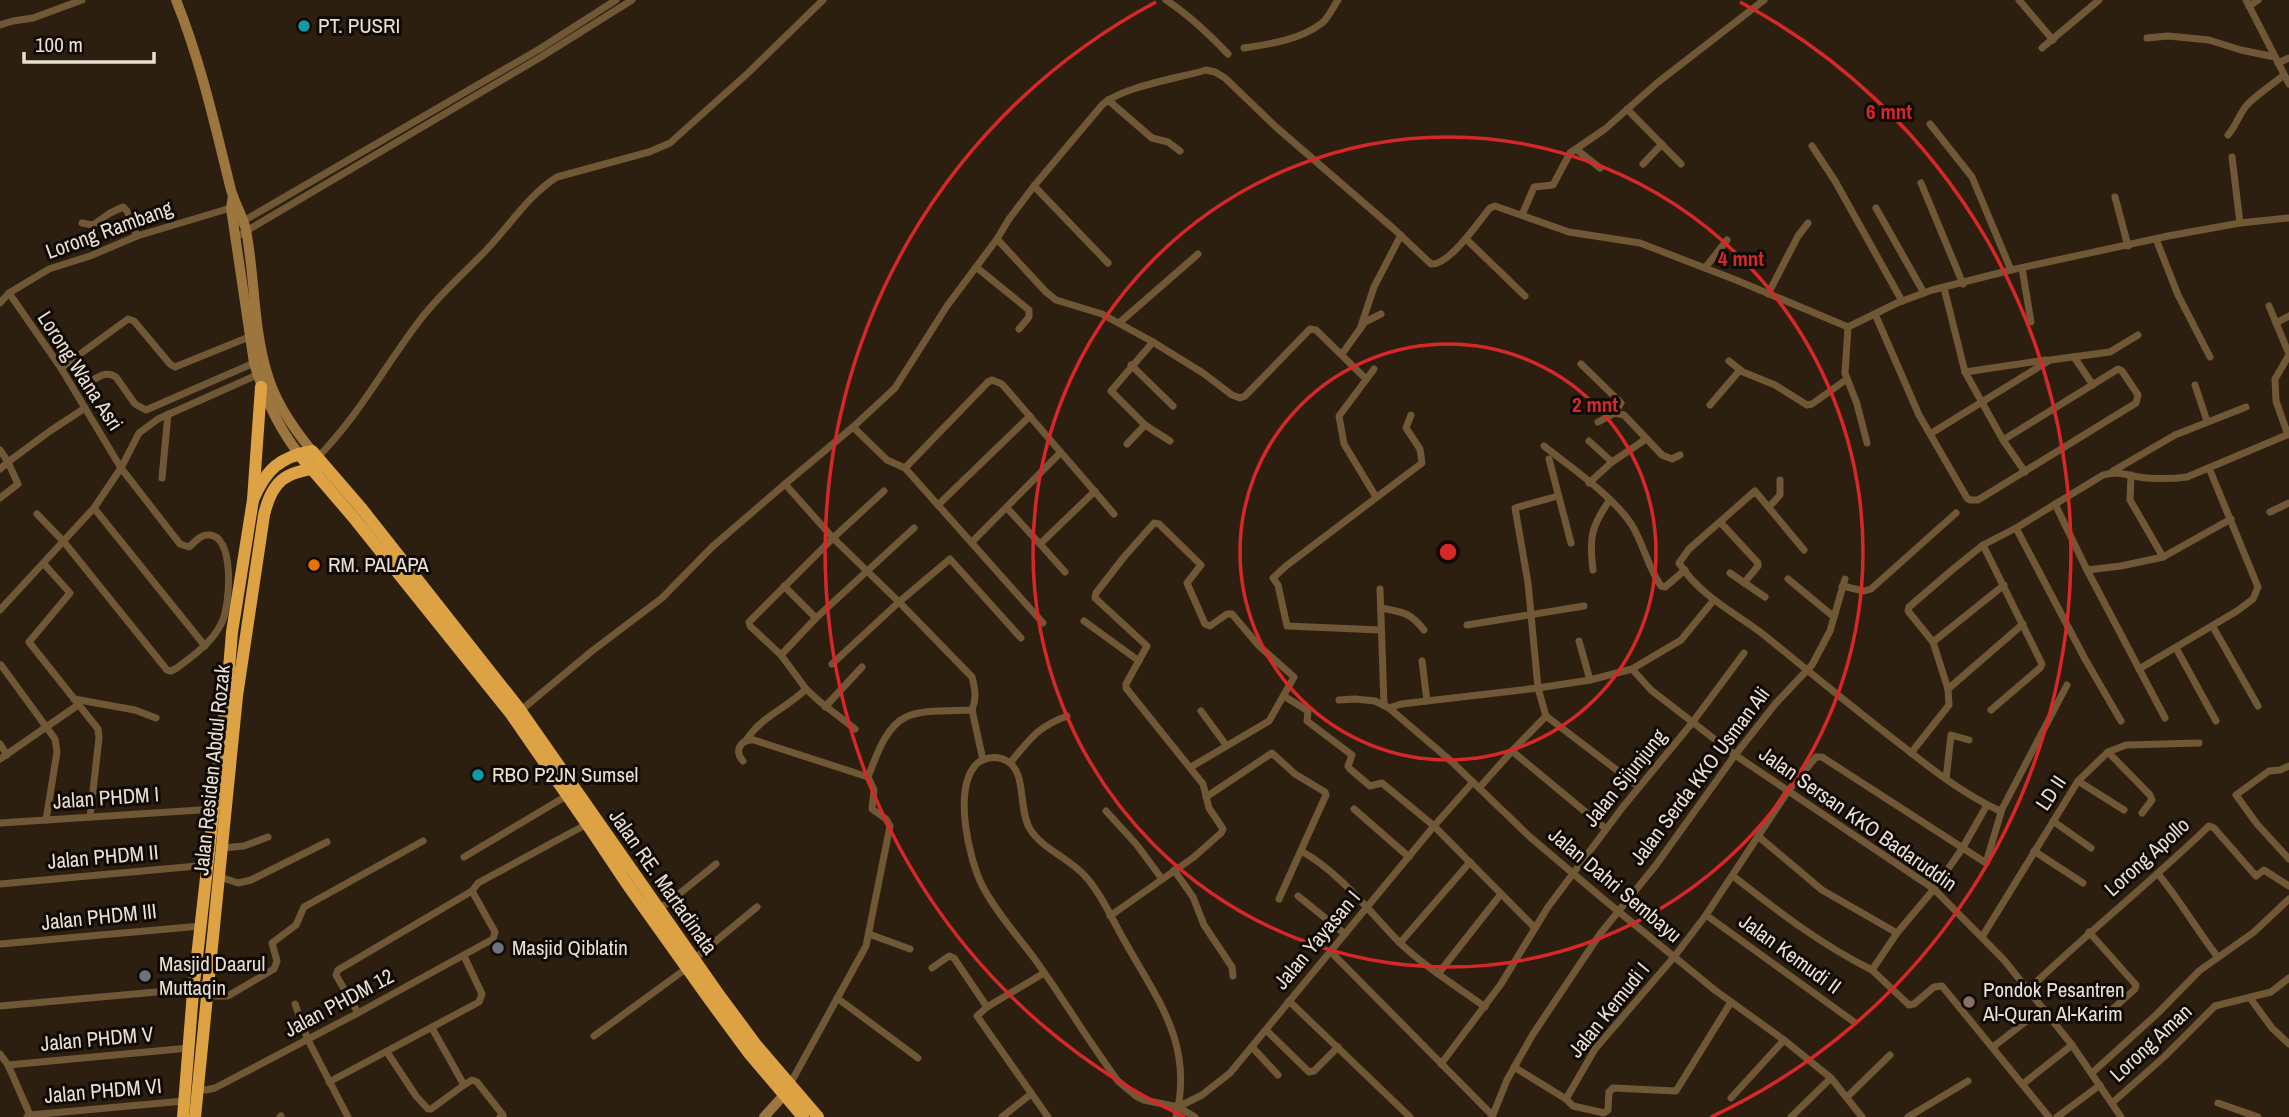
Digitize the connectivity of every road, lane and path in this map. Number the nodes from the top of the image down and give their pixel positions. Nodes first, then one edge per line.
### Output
1 (82, 0) edge
2 (176, 0) edge
3 (616, 0) edge
4 (823, 0) edge
5 (1166, 0) edge
6 (1338, 0) edge
7 (1764, 0) edge
8 (2019, 0) edge
9 (2099, 0) edge
10 (2258, 0) edge
11 (627, 2) edge
12 (2248, 3) edge
13 (0, 25) edge
14 (2147, 38) dead end
15 (2053, 40) junction
16 (1244, 48) dead end
17 (2042, 48) dead end
18 (1228, 54) dead end
19 (2289, 58) edge
20 (2276, 60) junction
21 (2284, 75) junction
22 (2289, 85) edge
23 (1108, 100) junction
24 (1628, 109) junction
25 (1930, 124) dead end
26 (2228, 135) dead end
27 (1662, 144) junction
28 (1812, 146) dead end
29 (1576, 149) junction
30 (1180, 151) dead end
31 (2232, 157) dead end
32 (1643, 164) dead end
33 (1681, 164) dead end
34 (1600, 168) dead end
35 (1921, 183) dead end
36 (1034, 186) junction
37 (2115, 197) dead end
38 (235, 207) junction
39 (1876, 208) dead end
40 (1522, 215) junction
41 (2289, 218) edge
42 (82, 223) dead end
43 (1808, 223) dead end
44 (2240, 223) junction
45 (240, 229) junction
46 (1401, 235) junction
47 (138, 236) junction
48 (998, 239) junction
49 (1466, 239) junction
50 (2156, 239) junction
51 (1727, 240) dead end
52 (2127, 246) junction
53 (1198, 254) dead end
54 (1108, 263) dead end
55 (976, 267) junction
56 (1706, 268) junction
57 (2022, 268) junction
58 (2011, 270) junction
59 (1963, 284) junction
60 (1944, 288) junction
61 (9, 293) junction
62 (1768, 293) junction
63 (1924, 293) junction
64 (1525, 296) dead end
65 (1902, 301) junction
66 (0, 303) edge
67 (2269, 306) dead end
68 (1381, 314) dead end
69 (1875, 314) junction
70 (2289, 316) edge
71 (2031, 322) dead end
72 (1119, 323) junction
73 (2276, 323) junction
74 (1361, 326) junction
75 (1847, 327) junction
76 (1019, 329) dead end
77 (2138, 335) dead end
78 (249, 337) junction
79 (1153, 342) junction
80 (2110, 352) junction
81 (1342, 354) junction
82 (2289, 354) edge
83 (2074, 357) junction
84 (2210, 357) dead end
85 (2050, 360) junction
86 (1729, 361) dead end
87 (254, 363) junction
88 (1131, 365) junction
89 (1581, 365) dead end
90 (61, 368) junction
91 (1374, 369) dead end
92 (2119, 369) junction
93 (1740, 370) junction
94 (1965, 372) junction
95 (1366, 379) junction
96 (1847, 379) junction
97 (259, 381) junction
98 (2093, 385) junction
99 (2195, 385) dead end
100 (83, 387) dead end
101 (1982, 403) junction
102 (1710, 405) dead end
103 (1173, 406) dead end
104 (2246, 407) dead end
105 (85, 408) junction
106 (1615, 413) junction
107 (168, 414) junction
108 (1030, 415) junction
109 (1411, 415) dead end
110 (2207, 421) junction
111 (1598, 422) dead end
112 (1145, 425) junction
113 (853, 427) junction
114 (1930, 434) junction
115 (2288, 435) edge
116 (1646, 439) junction
117 (2003, 440) junction
118 (1170, 441) dead end
119 (1589, 441) dead end
120 (1867, 443) dead end
121 (1127, 444) dead end
122 (1544, 446) dead end
123 (0, 450) edge
124 (1060, 453) junction
125 (1680, 455) dead end
126 (1549, 459) dead end
127 (313, 460) junction
128 (8, 462) junction
129 (1612, 462) junction
130 (121, 468) junction
131 (905, 468) junction
132 (2209, 468) junction
133 (0, 469) edge
134 (2113, 471) junction
135 (2025, 472) junction
136 (2131, 475) junction
137 (162, 478) dead end
138 (1780, 480) dead end
139 (1589, 483) junction
140 (785, 484) junction
141 (884, 491) dead end
142 (1094, 491) junction
143 (1558, 496) junction
144 (1376, 497) junction
145 (0, 498) edge
146 (253, 500) junction
147 (1609, 501) junction
148 (2289, 503) edge
149 (2055, 504) junction
150 (938, 505) junction
151 (1769, 507) junction
152 (94, 508) junction
153 (1007, 508) junction
154 (2270, 512) dead end
155 (1956, 513) dead end
156 (37, 514) dead end
157 (1114, 514) dead end
158 (2231, 519) junction
159 (1721, 523) junction
160 (914, 528) dead end
161 (2016, 528) junction
162 (833, 538) junction
163 (64, 542) junction
164 (972, 542) junction
165 (1571, 543) dead end
166 (1040, 544) junction
167 (1983, 545) junction
168 (1804, 550) dead end
169 (2163, 556) junction
170 (44, 564) junction
171 (1593, 570) dead end
172 (1685, 570) junction
173 (2087, 570) junction
174 (868, 572) junction
175 (1065, 572) dead end
176 (1730, 573) dead end
177 (1788, 579) dead end
178 (1744, 583) junction
179 (2004, 584) junction
180 (784, 586) junction
181 (1380, 589) dead end
182 (1765, 597) dead end
183 (1713, 601) junction
184 (899, 602) junction
185 (1584, 606) dead end
186 (1381, 608) junction
187 (0, 610) edge
188 (1532, 616) junction
189 (1834, 617) junction
190 (816, 618) junction
191 (228, 620) junction
192 (443, 621) junction
193 (1084, 621) dead end
194 (1043, 623) dead end
195 (2023, 624) junction
196 (1467, 625) dead end
197 (2213, 627) junction
198 (1380, 629) junction
199 (1424, 630) dead end
200 (1021, 638) dead end
201 (1579, 641) dead end
202 (1933, 642) junction
203 (205, 646) junction
204 (2176, 648) junction
205 (1744, 653) dead end
206 (781, 654) junction
207 (1139, 661) junction
208 (1422, 661) dead end
209 (832, 664) dead end
210 (1, 665) edge
211 (862, 667) dead end
212 (1632, 669) junction
213 (2139, 669) junction
214 (1806, 671) junction
215 (1590, 680) junction
216 (2067, 685) dead end
217 (1538, 688) junction
218 (806, 689) junction
219 (1948, 689) junction
220 (1284, 696) junction
221 (1339, 701) dead end
222 (1427, 701) junction
223 (76, 702) junction
224 (1386, 706) junction
225 (2258, 706) dead end
226 (825, 707) junction
227 (1991, 710) dead end
228 (520, 711) junction
229 (1201, 711) dead end
230 (973, 712) junction
231 (1067, 716) dead end
232 (1546, 716) junction
233 (156, 718) dead end
234 (2165, 718) dead end
235 (2121, 721) dead end
236 (2216, 721) dead end
237 (1692, 723) junction
238 (47, 727) junction
239 (855, 729) dead end
240 (747, 739) junction
241 (1969, 740) dead end
242 (2199, 743) dead end
243 (0, 744) edge
244 (1226, 745) junction
245 (1512, 751) junction
246 (2108, 752) junction
247 (1911, 753) junction
248 (1735, 755) junction
249 (4, 757) edge
250 (983, 760) junction
251 (743, 761) dead end
252 (551, 763) junction
253 (1010, 763) junction
254 (2289, 765) edge
255 (1191, 767) junction
256 (868, 777) junction
257 (1946, 779) junction
258 (2078, 781) junction
259 (1476, 785) junction
260 (1639, 787) junction
261 (1788, 791) junction
262 (568, 795) junction
263 (1206, 797) junction
264 (1987, 805) junction
265 (1354, 808) dead end
266 (215, 809) junction
267 (2001, 809) junction
268 (2124, 810) dead end
269 (1106, 811) dead end
270 (2142, 813) dead end
271 (90, 817) junction
272 (46, 820) junction
273 (2053, 821) junction
274 (0, 824) edge
275 (587, 824) junction
276 (1434, 826) junction
277 (1606, 829) junction
278 (1758, 836) junction
279 (268, 837) dead end
280 (423, 841) dead end
281 (327, 842) dead end
282 (222, 848) junction
283 (2091, 848) dead end
284 (1962, 849) junction
285 (1301, 851) junction
286 (2034, 851) junction
287 (464, 857) dead end
288 (1409, 857) junction
289 (2289, 859) edge
290 (1470, 862) junction
291 (716, 864) dead end
292 (208, 865) junction
293 (1174, 870) junction
294 (1573, 873) junction
295 (2158, 874) junction
296 (220, 877) junction
297 (1733, 877) junction
298 (1162, 879) junction
299 (2083, 883) dead end
300 (0, 884) edge
301 (2289, 886) edge
302 (1934, 889) junction
303 (472, 891) junction
304 (1501, 894) junction
305 (1298, 896) dead end
306 (1279, 899) dead end
307 (2289, 899) edge
308 (757, 907) dead end
309 (659, 908) junction
310 (1367, 908) junction
311 (1617, 911) junction
312 (1706, 915) junction
313 (1110, 916) junction
314 (202, 926) junction
315 (1535, 928) junction
316 (2090, 932) junction
317 (1897, 933) junction
318 (869, 934) junction
319 (1345, 934) junction
320 (1982, 937) junction
321 (1401, 943) junction
322 (0, 944) edge
323 (910, 949) dead end
324 (1331, 952) junction
325 (464, 956) junction
326 (2217, 956) junction
327 (1674, 957) junction
328 (690, 964) junction
329 (932, 968) dead end
330 (1872, 970) junction
331 (1044, 972) junction
332 (1438, 974) junction
333 (1233, 976) dead end
334 (2289, 978) edge
335 (2028, 990) junction
336 (193, 992) junction
337 (207, 996) junction
338 (837, 998) junction
339 (2250, 998) junction
340 (1290, 1001) junction
341 (1731, 1002) junction
342 (295, 1004) dead end
343 (0, 1006) edge
344 (987, 1007) junction
345 (1485, 1007) junction
346 (2043, 1009) junction
347 (358, 1013) junction
348 (2106, 1016) dead end
349 (1853, 1022) dead end
350 (432, 1028) junction
351 (1266, 1030) junction
352 (594, 1036) dead end
353 (308, 1040) junction
354 (1784, 1040) junction
355 (2289, 1044) edge
356 (2072, 1045) junction
357 (1338, 1047) junction
358 (1993, 1047) junction
359 (189, 1048) junction
360 (1253, 1048) junction
361 (387, 1052) junction
362 (0, 1054) edge
363 (1890, 1055) dead end
364 (918, 1058) dead end
365 (1441, 1064) junction
366 (8, 1065) junction
367 (1514, 1068) junction
368 (2092, 1073) junction
369 (1278, 1075) dead end
370 (1831, 1079) junction
371 (1968, 1081) dead end
372 (330, 1082) junction
373 (2023, 1084) junction
374 (464, 1085) junction
375 (2099, 1085) junction
376 (198, 1089) junction
377 (786, 1090) junction
378 (1031, 1094) junction
379 (1847, 1097) junction
380 (1731, 1098) dead end
381 (1566, 1099) junction
382 (184, 1101) junction
383 (2112, 1103) junction
384 (2218, 1103) dead end
385 (1178, 1107) junction
386 (28, 1116) edge
387 (1408, 1116) edge
388 (1492, 1116) edge
389 (183, 1117) edge
390 (195, 1117) edge
391 (348, 1117) edge
392 (500, 1117) edge
393 (764, 1117) edge
394 (803, 1117) edge
395 (818, 1117) edge
396 (1002, 1117) edge
397 (1048, 1117) edge
398 (1176, 1117) edge
399 (1195, 1117) edge
400 (1791, 1117) edge
401 (1862, 1117) edge
402 (1908, 1117) edge
403 (2049, 1117) edge
404 (2057, 1117) edge
405 (2121, 1117) edge
406 (2258, 1117) edge

1 - 13 street
2 - 38 street
3 - 45 street
4 - 127 street
5 - 18 street
6 - 16 street
7 - 24 street
8 - 15 street
9 - 15 street
10 - 12 street
11 - 45 street
12 - 20 street
14 - 20 street
15 - 17 street
19 - 20 street
20 - 21 street
21 - 22 street
21 - 26 street
23 - 30 street
23 - 36 street
23 - 46 street
24 - 27 street
24 - 29 street
25 - 58 street
27 - 32 street
27 - 33 street
28 - 65 street
29 - 34 street
29 - 40 street
31 - 44 street
35 - 59 street
36 - 48 street
36 - 54 street
37 - 52 street
38 - 45 street
38 - 47 street, Lorong Rambang
39 - 63 street
40 - 49 street
40 - 56 street
41 - 44 street
42 - 47 street
43 - 62 street
44 - 50 street
45 - 78 street
45 - 127 street
46 - 49 street
46 - 74 street
47 - 61 street, Lorong Rambang
48 - 55 street
48 - 72 street
49 - 64 street
50 - 52 street
50 - 84 street
51 - 56 street
52 - 57 street
53 - 72 street
55 - 76 street
55 - 113 street
56 - 62 street
57 - 58 street
57 - 71 street
58 - 59 street
59 - 60 street
60 - 63 street
60 - 94 street
61 - 66 street, Lorong Rambang
61 - 90 street, Lorong Wana Asri
62 - 75 street
63 - 65 street
65 - 69 street
67 - 73 street
68 - 74 street
69 - 75 street
69 - 114 street
70 - 73 street
72 - 79 street
73 - 82 street
74 - 81 street
75 - 96 street
77 - 80 street
78 - 87 street
78 - 90 street
79 - 81 street
79 - 88 street
80 - 83 street
80 - 92 street
81 - 95 street
82 - 115 street
83 - 85 street
83 - 98 street
85 - 94 street
85 - 101 street
86 - 93 street
87 - 97 street
87 - 100 street
88 - 103 street
88 - 112 street
89 - 106 street
90 - 105 street, Lorong Wana Asri
91 - 95 street
92 - 98 street
92 - 135 street
93 - 96 street
93 - 102 street
94 - 101 street
95 - 144 street
96 - 120 street
97 - 107 street
97 - 127 street
97 - 146 highway, Jalan Residen Abdul Rozak
98 - 117 street
99 - 110 street
101 - 114 street
101 - 117 street
104 - 110 street
105 - 128 street
105 - 130 street, Lorong Wana Asri
106 - 111 street
106 - 116 street
107 - 130 street
107 - 137 street
108 - 124 street
108 - 131 street
108 - 150 street
109 - 144 street
110 - 134 street
112 - 118 street
112 - 121 street
113 - 131 street
113 - 140 street
114 - 135 street
115 - 132 street
116 - 125 street
116 - 129 street
117 - 135 street
119 - 129 street
122 - 139 street
123 - 128 street
124 - 142 street
124 - 153 street
126 - 143 street
127 - 146 highway
127 - 192 highway, Jalan RE. Martadinata
127 - 282 highway, Jalan Residen Abdul Rozak
128 - 133 street
128 - 145 street
129 - 139 street
130 - 152 street
130 - 191 street, Lorong Wana Asri
131 - 150 street
132 - 136 street
132 - 158 street
134 - 136 street
134 - 149 street
136 - 169 street
138 - 151 street
139 - 147 street
140 - 162 street
140 - 228 street
141 - 162 street
142 - 157 street
142 - 166 street
143 - 165 street
143 - 188 street
144 - 198 street
146 - 191 highway, Jalan Residen Abdul Rozak
147 - 171 street
147 - 172 street
148 - 154 street
149 - 161 street
149 - 173 street
150 - 164 street
151 - 159 street
151 - 168 street
152 - 163 street
152 - 203 street
153 - 164 street
153 - 166 street
155 - 189 street, Jalan Serda KKO Usman Ali
156 - 163 street
158 - 169 street
158 - 197 street
159 - 172 street
159 - 178 street
160 - 174 street
161 - 167 street
161 - 235 street
162 - 174 street
162 - 180 street
163 - 170 street
163 - 203 street
164 - 194 street
166 - 175 street
167 - 179 street
167 - 202 street
169 - 173 street
170 - 187 street
170 - 223 street
172 - 183 street
173 - 213 street
174 - 184 street
174 - 190 street
176 - 178 street
177 - 189 street
178 - 182 street
179 - 195 street
179 - 202 street
180 - 190 street
180 - 206 street
181 - 186 street
183 - 212 street
183 - 214 street
184 - 200 street
184 - 209 street
184 - 230 street
185 - 188 street
186 - 198 street
186 - 199 street
188 - 196 street
188 - 217 street
189 - 214 street, Jalan Serda KKO Usman Ali
190 - 206 street
191 - 203 street
191 - 266 highway, Jalan Residen Abdul Rozak
192 - 228 highway, Jalan RE. Martadinata
192 - 252 highway
193 - 207 street
195 - 219 street
195 - 227 street
197 - 204 street
197 - 225 street
198 - 224 street
201 - 215 street
202 - 219 street
204 - 213 street
204 - 236 street
205 - 237 street, Jalan Sijunjung
206 - 218 street
207 - 220 street
207 - 255 street
208 - 222 street
210 - 238 street
211 - 226 street
212 - 215 street
212 - 237 street, Jalan Sersan KKO Badaruddin
213 - 234 street
214 - 247 street
214 - 248 street, Jalan Serda KKO Usman Ali
215 - 217 street
216 - 267 street
217 - 222 street
217 - 232 street
218 - 226 street
218 - 240 street
219 - 247 street
220 - 244 street
220 - 276 street
221 - 224 street
222 - 224 street
223 - 233 street
223 - 238 street
223 - 271 street
224 - 259 street, Jalan Dahri Sembayu
226 - 239 street
228 - 252 highway, Jalan RE. Martadinata
229 - 244 street
230 - 250 street
230 - 256 street
231 - 253 street
232 - 245 street, Jalan Yayasan I
232 - 260 street
237 - 248 street, Jalan Sersan KKO Badaruddin
237 - 260 street, Jalan Sijunjung
238 - 249 street
238 - 272 street
240 - 251 street
240 - 256 street
241 - 257 street
242 - 246 street
243 - 249 street
244 - 255 street
245 - 259 street, Jalan Yayasan I
245 - 277 street
246 - 258 street, LD II
246 - 270 street
247 - 257 street
248 - 261 street, Jalan Sersan KKO Badaruddin
248 - 311 street, Jalan Serda KKO Usman Ali
250 - 253 street
250 - 331 street
252 - 262 highway
252 - 309 highway, Jalan RE. Martadinata
253 - 313 street
254 - 289 street
255 - 263 street
256 - 318 street
257 - 264 street
258 - 268 street
258 - 273 street, LD II
259 - 276 street, Jalan Yayasan I
259 - 294 street, Jalan Dahri Sembayu
260 - 277 street, Jalan Sijunjung
261 - 278 street, Jalan Kemudi I
261 - 284 street, Jalan Kemudi I
261 - 302 street, Jalan Sersan KKO Badaruddin
262 - 275 highway
262 - 287 street
263 - 285 street
263 - 293 street
264 - 267 street
264 - 284 street
265 - 288 street
266 - 271 street, Jalan PHDM I
266 - 292 highway, Jalan Residen Abdul Rozak
267 - 284 street
269 - 298 street
271 - 272 street, Jalan PHDM I
272 - 274 street, Jalan PHDM I
273 - 283 street
273 - 286 street, LD II
275 - 303 street
275 - 328 highway
276 - 288 street, Jalan Yayasan I
276 - 290 street
277 - 294 street, Jalan Sijunjung
278 - 297 street, Jalan Kemudi I
278 - 317 street
279 - 282 street
280 - 337 street
281 - 296 street
282 - 296 highway, Jalan Residen Abdul Rozak
284 - 302 street
285 - 306 street
285 - 310 street
286 - 299 street
286 - 320 street, LD II
288 - 310 street, Jalan Yayasan I
290 - 304 street
290 - 321 street
291 - 309 street
292 - 300 street, Jalan PHDM II
292 - 314 highway, Jalan Residen Abdul Rozak
293 - 298 street
293 - 333 street
294 - 311 street, Jalan Dahri Sembayu
294 - 315 street, Jalan Sijunjung
295 - 301 street, Lorong Apollo
295 - 316 street, Lorong Apollo
295 - 326 street
296 - 337 highway, Jalan Residen Abdul Rozak
297 - 312 street, Jalan Kemudi I
297 - 330 street
298 - 313 street
302 - 317 street
302 - 320 street, Jalan Sersan KKO Badaruddin
303 - 325 street, Jalan PHDM 12
303 - 347 street
304 - 315 street
304 - 332 street
305 - 319 street
307 - 326 street
308 - 328 street
309 - 328 highway, Jalan RE. Martadinata
310 - 319 street, Jalan Yayasan I
310 - 321 street
311 - 327 street, Jalan Dahri Sembayu
311 - 367 street, Jalan Serda KKO Usman Ali
312 - 327 street, Jalan Kemudi I
312 - 349 street, Jalan Kemudi II
313 - 385 street
314 - 322 street, Jalan PHDM III
314 - 336 highway, Jalan Residen Abdul Rozak
315 - 345 street, Jalan Sijunjung
316 - 335 street, Lorong Apollo
316 - 348 street
317 - 330 street
318 - 323 street
318 - 338 street
319 - 324 street, Jalan Yayasan I
320 - 335 street, Jalan Sersan KKO Badaruddin
321 - 332 street
324 - 340 street, Jalan Yayasan I
324 - 365 street
325 - 347 street, Jalan PHDM 12
325 - 350 street
326 - 368 street
327 - 341 street, Jalan Dahri Sembayu
327 - 381 street, Jalan Kemudi I
328 - 352 street
328 - 377 highway
329 - 344 street
330 - 358 street
331 - 344 street
331 - 385 street
332 - 345 street
334 - 339 street, Lorong Aman
335 - 346 street, Jalan Sersan KKO Badaruddin
336 - 337 street
336 - 343 street
336 - 359 highway, Jalan Residen Abdul Rozak
337 - 376 highway, Jalan Residen Abdul Rozak
338 - 364 street
338 - 377 street
339 - 355 street
339 - 383 street, Lorong Aman
340 - 351 street, Jalan Yayasan I
340 - 357 street
341 - 354 street, Jalan Dahri Sembayu
341 - 381 street
342 - 353 street
344 - 378 street
345 - 365 street, Jalan Sijunjung
346 - 356 street, Jalan Sersan KKO Badaruddin
346 - 358 street
347 - 353 street, Jalan PHDM 12
350 - 361 street
350 - 374 street
351 - 357 street
351 - 360 street, Jalan Yayasan I
353 - 372 street
353 - 376 street, Jalan PHDM 12
354 - 370 street, Jalan Dahri Sembayu
354 - 380 street
356 - 368 street, Jalan Sersan KKO Badaruddin
356 - 373 street
357 - 387 street
358 - 373 street
359 - 366 street, Jalan PHDM V
359 - 382 highway, Jalan Residen Abdul Rozak
360 - 369 street
360 - 385 street, Jalan Yayasan I
361 - 372 street
361 - 374 street
362 - 366 street
363 - 379 street
365 - 388 street
366 - 386 street
367 - 381 street
367 - 388 street, Jalan Serda KKO Usman Ali
368 - 375 street, Jalan Sersan KKO Badaruddin
370 - 379 street, Jalan Dahri Sembayu
370 - 400 street
371 - 402 street
372 - 391 street
373 - 403 street
374 - 392 street
375 - 383 street, Jalan Sersan KKO Badaruddin
375 - 404 street
376 - 390 highway, Jalan Residen Abdul Rozak
377 - 393 street
377 - 394 highway
377 - 395 highway
378 - 396 street
378 - 397 street
379 - 401 street, Jalan Dahri Sembayu
382 - 386 street, Jalan PHDM VI
382 - 389 highway, Jalan Residen Abdul Rozak
383 - 405 street, Jalan Sersan KKO Badaruddin
384 - 406 street
385 - 398 street
385 - 399 street

